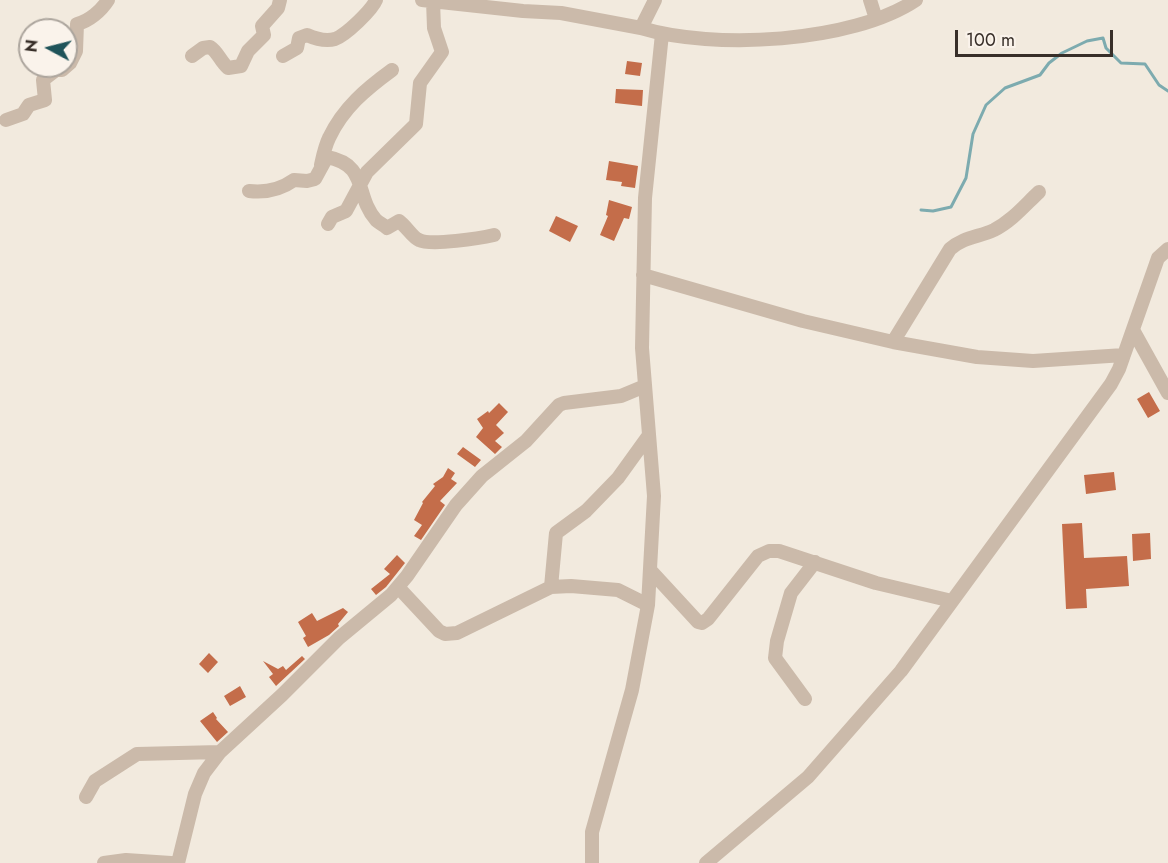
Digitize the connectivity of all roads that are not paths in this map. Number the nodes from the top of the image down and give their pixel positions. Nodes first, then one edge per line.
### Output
1 (108, 0) edge
2 (280, 0) edge
3 (376, 0) edge
4 (655, 0) edge
5 (870, 0) edge
6 (916, 0) edge
7 (428, 1) edge
8 (560, 6) edge
9 (876, 19) junction
10 (640, 28) junction
11 (662, 34) junction
12 (192, 56) dead end
13 (283, 56) dead end
14 (392, 70) dead end
15 (6, 120) dead end
16 (321, 165) junction
17 (359, 184) junction
18 (249, 191) dead end
19 (1039, 192) dead end
20 (328, 224) dead end
21 (494, 235) dead end
22 (1168, 249) edge
23 (643, 275) junction
24 (1133, 330) junction
25 (893, 342) junction
26 (1124, 355) junction
27 (645, 386) junction
28 (1168, 393) edge
29 (649, 435) junction
30 (814, 562) junction
31 (651, 571) junction
32 (398, 587) junction
33 (551, 587) junction
34 (952, 600) junction
35 (648, 605) junction
36 (805, 699) dead end
37 (220, 752) junction
38 (86, 796) dead end
39 (104, 863) edge
40 (171, 863) edge
41 (178, 863) edge
42 (592, 863) edge
43 (706, 863) edge

1 - 15 street
2 - 12 street
3 - 13 street
4 - 10 street
5 - 9 street
6 - 9 street
7 - 8 street
7 - 17 street
8 - 10 street
9 - 11 street
10 - 11 street
11 - 23 street
14 - 16 street
16 - 17 street
16 - 18 street
17 - 20 street
17 - 21 street
19 - 25 street
22 - 24 street
23 - 25 street
23 - 27 street
24 - 26 street
24 - 28 street
25 - 26 street
26 - 34 street
27 - 29 street
27 - 32 street
29 - 31 street
29 - 33 street
30 - 31 street
30 - 34 street
30 - 36 street
31 - 35 street
32 - 33 street
32 - 37 street
33 - 35 street
34 - 43 street
35 - 42 street
37 - 38 street
37 - 41 street
39 - 40 street

